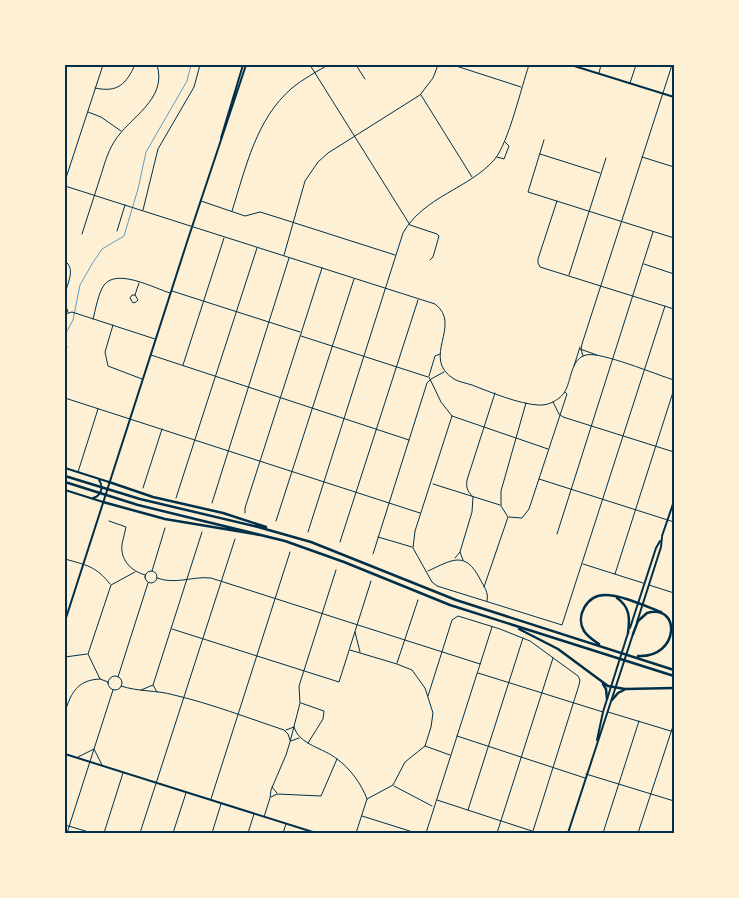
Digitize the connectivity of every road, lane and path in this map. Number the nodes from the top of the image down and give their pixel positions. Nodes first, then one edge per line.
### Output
1 (103, 65) edge
2 (135, 65) edge
3 (157, 65) edge
4 (200, 65) edge
5 (245, 65) edge
6 (310, 65) edge
7 (328, 65) edge
8 (356, 65) edge
9 (438, 65) edge
10 (453, 65) edge
11 (529, 65) edge
12 (571, 65) edge
13 (601, 65) edge
14 (636, 65) edge
15 (672, 65) edge
16 (315, 72) junction
17 (598, 74) junction
18 (364, 79) dead end
19 (630, 84) junction
20 (522, 87) junction
21 (95, 88) junction
22 (662, 93) junction
23 (420, 95) junction
24 (674, 97) edge
25 (88, 112) junction
26 (121, 132) junction
27 (354, 136) junction
28 (544, 140) dead end
29 (504, 142) junction
30 (540, 154) junction
31 (497, 156) junction
32 (642, 157) junction
33 (606, 158) dead end
34 (674, 167) edge
35 (601, 174) junction
36 (472, 177) junction
37 (65, 181) edge
38 (65, 186) edge
39 (94, 195) junction
40 (200, 201) junction
41 (557, 201) junction
42 (125, 205) junction
43 (142, 210) junction
44 (589, 211) junction
45 (232, 212) junction
46 (294, 222) junction
47 (622, 222) junction
48 (409, 223) junction
49 (192, 226) junction
50 (117, 231) dead end
51 (653, 232) junction
52 (82, 234) dead end
53 (225, 237) junction
54 (674, 238) edge
55 (257, 248) junction
56 (396, 255) junction
57 (284, 256) junction
58 (289, 258) junction
59 (430, 260) dead end
60 (65, 261) edge
61 (643, 264) junction
62 (322, 268) junction
63 (674, 274) edge
64 (568, 276) junction
65 (354, 278) junction
66 (139, 283) junction
67 (601, 286) junction
68 (386, 288) junction
69 (171, 292) junction
70 (135, 295) dead end
71 (633, 296) junction
72 (418, 298) junction
73 (204, 301) junction
74 (665, 306) junction
75 (674, 309) edge
76 (236, 312) junction
77 (68, 313) junction
78 (65, 314) edge
79 (93, 318) junction
80 (269, 322) junction
81 (113, 325) junction
82 (301, 333) junction
83 (300, 336) junction
84 (156, 340) junction
85 (333, 346) junction
86 (67, 347) dead end
87 (580, 349) junction
88 (65, 350) edge
89 (440, 354) junction
90 (151, 355) junction
91 (598, 355) junction
92 (365, 356) junction
93 (583, 356) junction
94 (613, 360) junction
95 (183, 365) junction
96 (397, 366) junction
97 (573, 369) junction
98 (644, 370) junction
99 (446, 371) junction
100 (216, 376) junction
101 (429, 377) junction
102 (143, 380) junction
103 (430, 380) junction
104 (674, 380) edge
105 (248, 386) junction
106 (674, 389) edge
107 (565, 392) junction
108 (495, 393) junction
109 (280, 398) junction
110 (65, 399) edge
111 (553, 402) junction
112 (526, 403) junction
113 (98, 409) junction
114 (313, 409) junction
115 (559, 414) junction
116 (452, 416) junction
117 (130, 419) junction
118 (345, 419) junction
119 (485, 426) junction
120 (591, 426) junction
121 (162, 429) junction
122 (377, 429) junction
123 (624, 436) junction
124 (516, 439) junction
125 (195, 440) junction
126 (409, 440) junction
127 (656, 446) junction
128 (549, 449) junction
129 (228, 451) junction
130 (674, 452) edge
131 (260, 461) junction
132 (65, 468) edge
133 (77, 472) junction
134 (292, 472) junction
135 (65, 476) edge
136 (98, 479) junction
137 (539, 479) junction
138 (65, 482) edge
139 (324, 482) junction
140 (108, 484) junction
141 (431, 484) junction
142 (143, 488) dead end
143 (65, 490) edge
144 (571, 490) junction
145 (356, 492) junction
146 (473, 497) junction
147 (91, 498) junction
148 (176, 498) dead end
149 (103, 500) junction
150 (603, 500) junction
151 (674, 500) edge
152 (66, 501) dead end
153 (212, 503) dead end
154 (389, 503) junction
155 (65, 506) edge
156 (501, 506) junction
157 (635, 510) junction
158 (245, 513) dead end
159 (421, 513) junction
160 (508, 517) junction
161 (668, 520) junction
162 (109, 521) dead end
163 (276, 521) dead end
164 (674, 522) edge
165 (165, 528) dead end
166 (274, 531) junction
167 (202, 532) dead end
168 (308, 532) dead end
169 (557, 534) dead end
170 (269, 536) junction
171 (378, 537) junction
172 (662, 537) junction
173 (235, 539) dead end
174 (340, 542) dead end
175 (413, 548) junction
176 (290, 552) dead end
177 (460, 552) junction
178 (373, 554) dead end
179 (65, 559) edge
180 (454, 559) junction
181 (463, 560) junction
182 (83, 564) junction
183 (583, 564) junction
184 (336, 570) dead end
185 (152, 571) junction
186 (427, 571) junction
187 (135, 572) junction
188 (145, 574) junction
189 (615, 574) junction
190 (157, 578) junction
191 (187, 580) junction
192 (180, 581) junction
193 (221, 581) junction
194 (371, 581) dead end
195 (148, 583) junction
196 (644, 583) junction
197 (111, 585) junction
198 (649, 585) junction
199 (484, 587) junction
200 (185, 588) junction
201 (674, 593) edge
202 (613, 596) junction
203 (276, 599) junction
204 (418, 600) dead end
205 (486, 602) junction
206 (638, 603) junction
207 (642, 604) junction
208 (66, 612) edge
209 (661, 612) junction
210 (322, 614) junction
211 (65, 621) edge
212 (356, 624) junction
213 (508, 624) junction
214 (492, 626) junction
215 (172, 629) junction
216 (354, 631) junction
217 (628, 633) junction
218 (633, 634) junction
219 (523, 638) junction
220 (203, 639) junction
221 (404, 640) junction
222 (602, 646) junction
223 (349, 650) junction
224 (442, 652) junction
225 (360, 653) junction
226 (88, 654) junction
227 (634, 656) junction
228 (65, 657) edge
229 (257, 657) junction
230 (553, 657) junction
231 (396, 664) junction
232 (480, 664) junction
233 (674, 670) edge
234 (304, 671) junction
235 (477, 673) junction
236 (674, 676) edge
237 (118, 678) junction
238 (100, 679) junction
239 (108, 682) junction
240 (509, 682) junction
241 (602, 683) junction
242 (153, 685) junction
243 (121, 686) junction
244 (611, 687) junction
245 (616, 688) junction
246 (674, 688) edge
247 (113, 690) junction
248 (625, 690) junction
249 (140, 691) junction
250 (157, 692) junction
251 (542, 693) junction
252 (428, 696) junction
253 (184, 698) junction
254 (607, 699) junction
255 (612, 700) junction
256 (300, 703) junction
257 (574, 703) junction
258 (65, 712) edge
259 (603, 712) junction
260 (608, 712) junction
261 (238, 715) junction
262 (639, 721) junction
263 (674, 723) edge
264 (294, 727) junction
265 (284, 730) junction
266 (673, 732) edge
267 (456, 736) junction
268 (300, 738) junction
269 (597, 741) junction
270 (290, 742) junction
271 (308, 743) junction
272 (425, 746) junction
273 (489, 746) junction
274 (94, 749) junction
275 (65, 754) edge
276 (450, 756) junction
277 (77, 757) junction
278 (521, 757) junction
279 (337, 758) junction
280 (90, 762) junction
281 (102, 766) junction
282 (554, 767) junction
283 (123, 772) junction
284 (586, 774) junction
285 (585, 778) junction
286 (157, 783) junction
287 (619, 784) junction
288 (393, 785) junction
289 (272, 787) junction
290 (186, 792) junction
291 (277, 794) junction
292 (651, 794) junction
293 (270, 798) junction
294 (367, 799) junction
295 (211, 800) junction
296 (436, 800) junction
297 (674, 801) edge
298 (221, 803) junction
299 (433, 806) junction
300 (468, 810) junction
301 (254, 814) junction
302 (362, 816) junction
303 (264, 817) junction
304 (500, 821) junction
305 (65, 824) edge
306 (286, 824) junction
307 (69, 826) junction
308 (533, 831) junction
309 (67, 833) edge
310 (92, 833) edge
311 (104, 833) edge
312 (140, 833) edge
313 (173, 833) edge
314 (212, 833) edge
315 (248, 833) edge
316 (283, 833) edge
317 (316, 833) edge
318 (356, 833) edge
319 (416, 833) edge
320 (426, 833) edge
321 (496, 833) edge
322 (538, 833) edge
323 (568, 833) edge
324 (603, 833) edge
325 (638, 833) edge

1 - 21 street
2 - 21 street
3 - 26 street
4 - 43 street
5 - 40 main road
6 - 16 street
7 - 16 street
8 - 18 street
9 - 23 street
10 - 20 street
11 - 20 street
12 - 17 main road
13 - 17 street
14 - 19 street
15 - 22 street
16 - 27 street
16 - 45 street
17 - 19 main road
19 - 22 main road
20 - 29 street
21 - 25 street
22 - 24 main road
22 - 32 street
23 - 27 street
23 - 36 street
25 - 26 street
25 - 37 street
26 - 39 street
27 - 46 street
27 - 48 street
28 - 30 street
29 - 31 street
29 - 31 street
30 - 35 street
30 - 41 street
31 - 36 street
32 - 34 street
32 - 47 street
33 - 35 street
35 - 44 street
36 - 48 street
38 - 39 street
39 - 42 street
39 - 52 street
40 - 45 street
40 - 49 main road
41 - 44 street
41 - 64 street
42 - 43 street
42 - 50 street
43 - 49 street
44 - 47 street
44 - 64 street
45 - 46 street
46 - 56 street
46 - 57 street
47 - 51 street
47 - 67 street
48 - 56 street
48 - 59 street
49 - 53 street
49 - 69 main road
51 - 54 street
51 - 61 street
53 - 55 street
53 - 73 street
55 - 57 street
55 - 76 street
56 - 68 street
57 - 58 street
58 - 62 street
58 - 80 street
60 - 77 street
61 - 63 street
61 - 71 street
62 - 65 street
62 - 82 street
64 - 67 street
65 - 68 street
65 - 85 street
66 - 69 street
66 - 70 street
66 - 79 street
67 - 71 street
67 - 87 street
68 - 72 street
68 - 92 street
69 - 73 street
69 - 84 main road
71 - 74 street
71 - 94 street
72 - 89 street
72 - 96 street
73 - 76 street
73 - 95 street
74 - 75 street
74 - 98 street
76 - 80 street
76 - 100 street
77 - 78 street
77 - 79 street
79 - 81 street
80 - 82 street
80 - 105 street
81 - 84 street
81 - 102 street
82 - 83 street
83 - 85 street
83 - 109 street
84 - 90 main road
85 - 92 street
85 - 114 street
86 - 88 street
87 - 91 street
87 - 93 street
87 - 97 street
89 - 99 street
89 - 101 street
90 - 95 street
90 - 102 main road
91 - 93 street
91 - 94 street
92 - 96 street
92 - 118 street
93 - 97 street
94 - 98 street
94 - 120 street
95 - 100 street
96 - 101 street
96 - 122 street
97 - 107 street
98 - 104 street
98 - 123 street
99 - 103 street
99 - 108 street
100 - 105 street
100 - 125 street
101 - 103 street
102 - 117 main road
103 - 116 street
103 - 126 street
105 - 109 street
105 - 129 street
106 - 127 street
107 - 111 street
107 - 115 street
108 - 112 street
108 - 119 street
109 - 114 street
109 - 131 street
110 - 113 street
111 - 112 street
111 - 115 street
112 - 124 street
113 - 117 street
113 - 133 street
114 - 118 street
114 - 134 street
115 - 120 street
115 - 128 street
116 - 119 street
116 - 141 street
117 - 121 street
117 - 140 main road
118 - 122 street
118 - 139 street
119 - 124 street
119 - 146 street
120 - 123 street
120 - 144 street
121 - 125 street
121 - 142 street
122 - 126 street
122 - 145 street
123 - 127 street
123 - 150 street
124 - 128 street
124 - 156 street
125 - 129 street
125 - 148 street
126 - 154 street
127 - 130 street
127 - 157 street
128 - 137 street
129 - 131 street
129 - 153 street
131 - 134 street
131 - 158 street
132 - 133 main road
133 - 136 main road
134 - 139 street
134 - 163 street
135 - 166 highway
136 - 140 main road
136 - 147 main road
137 - 144 street
137 - 160 street
138 - 170 highway
139 - 145 street
139 - 168 street
140 - 149 main road
140 - 166 highway
141 - 146 street
141 - 159 street
143 - 147 main road
144 - 150 street
144 - 169 street
145 - 154 street
145 - 174 street
146 - 156 street
146 - 177 street
147 - 149 main road
149 - 170 highway
149 - 182 main road
150 - 157 street
150 - 183 street
151 - 161 main road
152 - 155 street
154 - 159 street
154 - 171 street
156 - 160 street
157 - 161 street
157 - 189 street
159 - 175 street
160 - 199 street
161 - 164 street
161 - 172 main road
162 - 187 street
165 - 185 street
166 - 222 highway
167 - 191 street
170 - 213 highway
171 - 175 street
171 - 178 street
172 - 196 main road
172 - 198 main road
173 - 193 street
175 - 186 street
176 - 203 street
177 - 180 street
177 - 181 street
179 - 182 street
180 - 181 street
180 - 186 street
181 - 199 street
182 - 197 street
182 - 208 main road
183 - 189 street
183 - 205 street
184 - 210 street
185 - 188 street
185 - 190 street
186 - 205 street
187 - 188 street
187 - 197 street
188 - 195 street
189 - 196 street
190 - 192 street
190 - 195 street
191 - 192 street
191 - 193 street
191 - 200 street
192 - 200 street
193 - 203 street
193 - 220 street
194 - 212 street
195 - 237 street
196 - 206 main road
197 - 226 street
198 - 201 street
198 - 207 main road
199 - 205 street
200 - 215 street
202 - 206 highway
202 - 217 highway
202 - 222 highway
203 - 210 street
203 - 229 street
204 - 221 street
206 - 207 highway
206 - 217 main road
207 - 209 highway
207 - 218 main road
208 - 211 main road
209 - 218 highway
209 - 227 highway
210 - 212 street
210 - 234 street
212 - 216 street
212 - 221 street
213 - 236 highway
213 - 241 highway
214 - 219 street
214 - 224 street
214 - 232 street
215 - 220 street
215 - 242 street
216 - 223 street
216 - 225 street
217 - 244 main road
218 - 245 main road
219 - 230 street
219 - 240 street
220 - 229 street
220 - 253 street
221 - 224 street
221 - 231 street
222 - 227 highway
223 - 225 street
223 - 234 street
224 - 232 street
224 - 252 street
225 - 231 street
226 - 228 street
226 - 238 street
227 - 233 highway
229 - 234 street
229 - 261 street
230 - 251 street
230 - 257 street
231 - 252 street
232 - 235 street
234 - 256 street
235 - 240 street
235 - 267 street
237 - 239 street
237 - 243 street
238 - 239 street
238 - 258 street
239 - 247 street
240 - 251 street
240 - 273 street
241 - 244 highway
241 - 254 highway
242 - 249 street
242 - 250 street
243 - 247 street
243 - 249 street
244 - 245 highway
244 - 254 main road
245 - 248 highway
245 - 255 main road
246 - 248 highway
247 - 274 street
248 - 255 highway
249 - 250 street
250 - 253 street
251 - 257 street
251 - 278 street
252 - 272 street
253 - 261 street
253 - 286 street
254 - 259 main road
255 - 260 main road
256 - 264 street
256 - 271 street
257 - 259 street
257 - 282 street
259 - 269 main road
260 - 262 street
260 - 269 main road
261 - 265 street
261 - 295 street
262 - 266 street
262 - 287 street
263 - 266 street
264 - 265 street
264 - 268 street
264 - 270 street
265 - 270 street
266 - 292 street
267 - 273 street
267 - 276 street
268 - 270 street
268 - 271 street
269 - 284 main road
270 - 289 street
271 - 279 street
272 - 276 street
272 - 288 street
273 - 278 street
273 - 300 street
274 - 277 street
274 - 280 street
274 - 281 street
275 - 277 main road
276 - 296 street
277 - 280 main road
278 - 282 street
278 - 304 street
279 - 291 street
279 - 294 street
280 - 281 main road
280 - 307 street
281 - 283 main road
282 - 285 street
282 - 308 street
283 - 286 main road
283 - 311 street
284 - 285 main road
284 - 287 street
285 - 323 main road
286 - 290 main road
286 - 312 street
287 - 292 street
287 - 324 street
288 - 294 street
288 - 299 street
289 - 291 street
289 - 293 street
290 - 295 main road
290 - 313 street
291 - 293 street
292 - 297 street
292 - 325 street
293 - 303 street
294 - 302 street
295 - 298 main road
296 - 299 street
296 - 300 street
298 - 301 main road
298 - 314 street
299 - 320 street
300 - 304 street
301 - 303 main road
301 - 315 street
302 - 318 street
302 - 319 street
303 - 306 main road
304 - 308 street
304 - 321 street
305 - 307 street
306 - 316 street
306 - 317 main road
307 - 309 street
307 - 310 street
308 - 322 street

